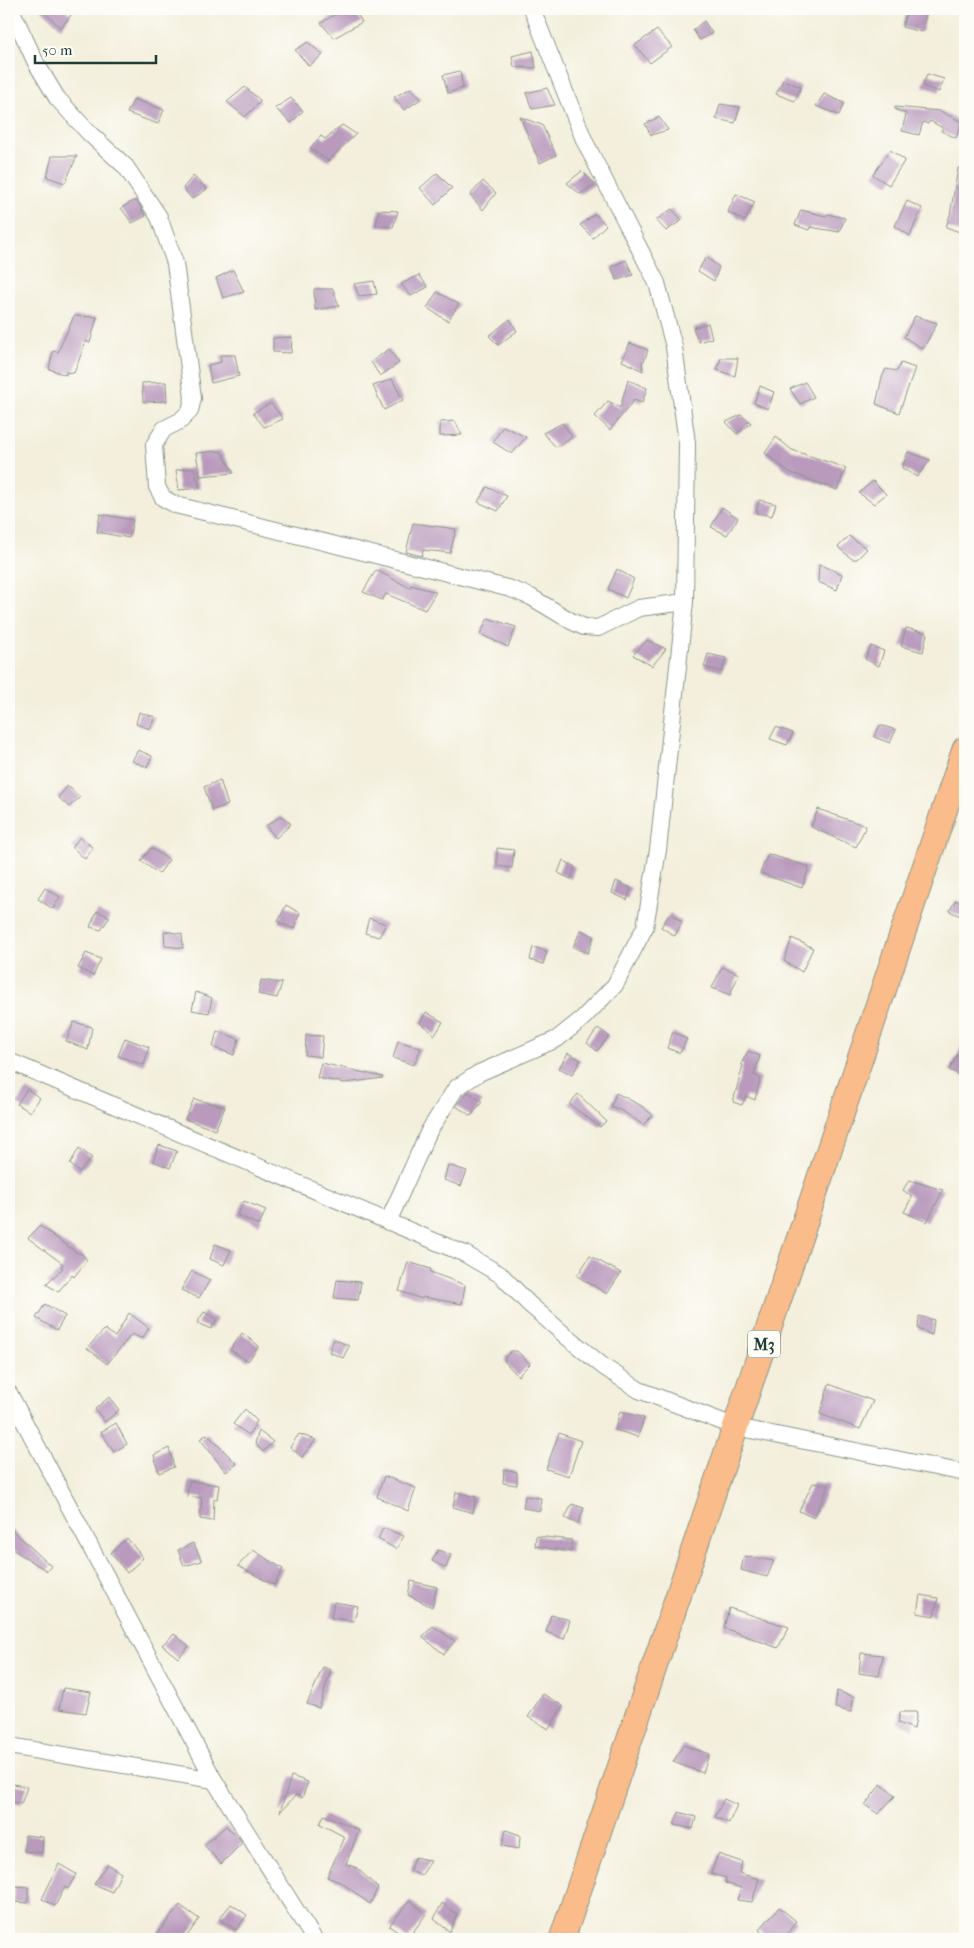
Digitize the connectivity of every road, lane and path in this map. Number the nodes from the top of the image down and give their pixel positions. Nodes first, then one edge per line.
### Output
1 (11, 9) edge
2 (532, 9) edge
3 (686, 602) junction
4 (965, 749) edge
5 (9, 1061) edge
6 (388, 1222) junction
7 (9, 1394) edge
8 (736, 1427) junction
9 (965, 1473) edge
10 (9, 1746) edge
11 (214, 1780) junction
12 (314, 1939) edge
13 (562, 1939) edge

1 - 3 street
2 - 3 street
3 - 6 street
4 - 8 main road, M3
5 - 6 street
6 - 8 street
7 - 11 street
8 - 9 street
8 - 13 main road, M3
10 - 11 street
11 - 12 street

